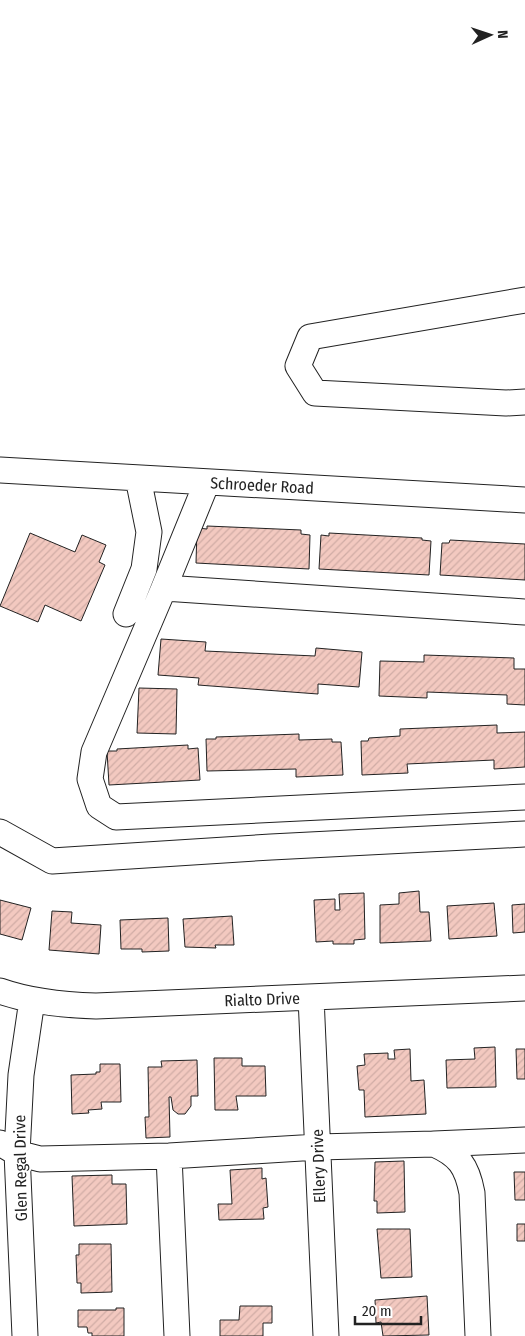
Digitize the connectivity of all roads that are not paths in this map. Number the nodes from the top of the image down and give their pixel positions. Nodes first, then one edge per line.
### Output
1 (525, 300) edge
2 (525, 402) edge
3 (1, 477) edge
4 (138, 478) junction
5 (207, 482) junction
6 (525, 500) edge
7 (164, 588) junction
8 (525, 612) edge
9 (126, 614) dead end
10 (525, 797) edge
11 (0, 832) edge
12 (525, 834) edge
13 (525, 988) edge
14 (0, 991) edge
15 (311, 996) junction
16 (32, 1000) junction
17 (525, 1140) edge
18 (434, 1144) junction
19 (318, 1147) junction
20 (9, 1148) edge
21 (169, 1156) junction
22 (25, 1336) edge
23 (177, 1336) edge
24 (326, 1336) edge
25 (478, 1336) edge

1 - 2 street
3 - 4 street, Schroeder Road
4 - 5 street, Schroeder Road
4 - 9 street
5 - 6 street, Schroeder Road
5 - 7 street
7 - 8 street
7 - 10 street
11 - 12 street
13 - 15 street, Rialto Drive
14 - 16 street, Rialto Drive
15 - 16 street, Rialto Drive
15 - 19 street, Ellery Drive
16 - 20 street, Glen Regal Drive
17 - 18 street
18 - 19 street
18 - 25 street
19 - 21 street
19 - 24 street, Ellery Drive
20 - 21 street
20 - 22 street, Glen Regal Drive
21 - 23 street

